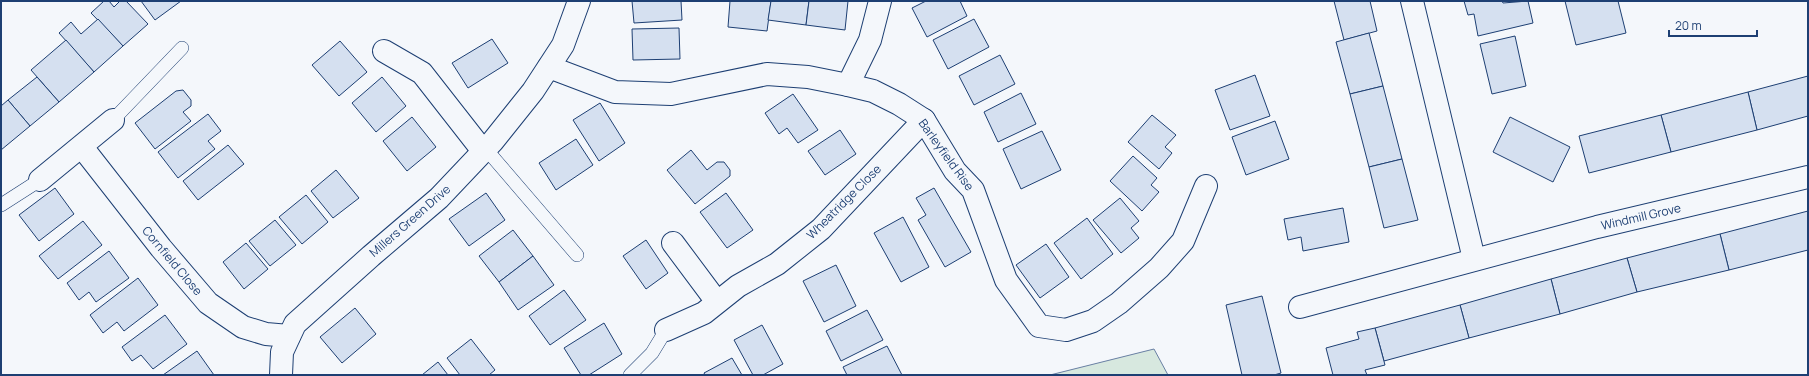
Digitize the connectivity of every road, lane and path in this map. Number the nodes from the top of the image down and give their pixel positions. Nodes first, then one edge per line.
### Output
1 (579, 1) edge
2 (880, 1) edge
3 (1412, 1) edge
4 (182, 48) dead end
5 (384, 51) dead end
6 (549, 67) junction
7 (848, 85) junction
8 (113, 120) joint
9 (924, 120) junction
10 (82, 147) junction
11 (484, 150) junction
12 (1808, 177) edge
13 (40, 180) joint
14 (1206, 186) dead end
15 (1, 205) edge
16 (673, 243) dead end
17 (577, 255) dead end
18 (1474, 259) junction
19 (718, 302) junction
20 (1300, 307) dead end
21 (666, 330) joint
22 (290, 336) junction
23 (282, 375) edge
24 (630, 375) edge

1 - 6 street, Millers Green Drive
2 - 7 street
3 - 18 street
4 - 8 lane
5 - 11 street
6 - 7 street, Barleyfield Rise
6 - 11 street, Millers Green Drive
7 - 9 street, Barleyfield Rise
8 - 10 street
9 - 14 street, Barleyfield Rise
9 - 19 street, Wheatridge Close
10 - 13 street
10 - 22 street, Cornfield Close
11 - 17 lane
11 - 22 street, Millers Green Drive
12 - 18 street, Windmill Grove
13 - 15 lane
16 - 19 street
18 - 20 street, Windmill Grove
19 - 21 street, Wheatridge Close
21 - 24 lane
22 - 23 street, Millers Green Drive

